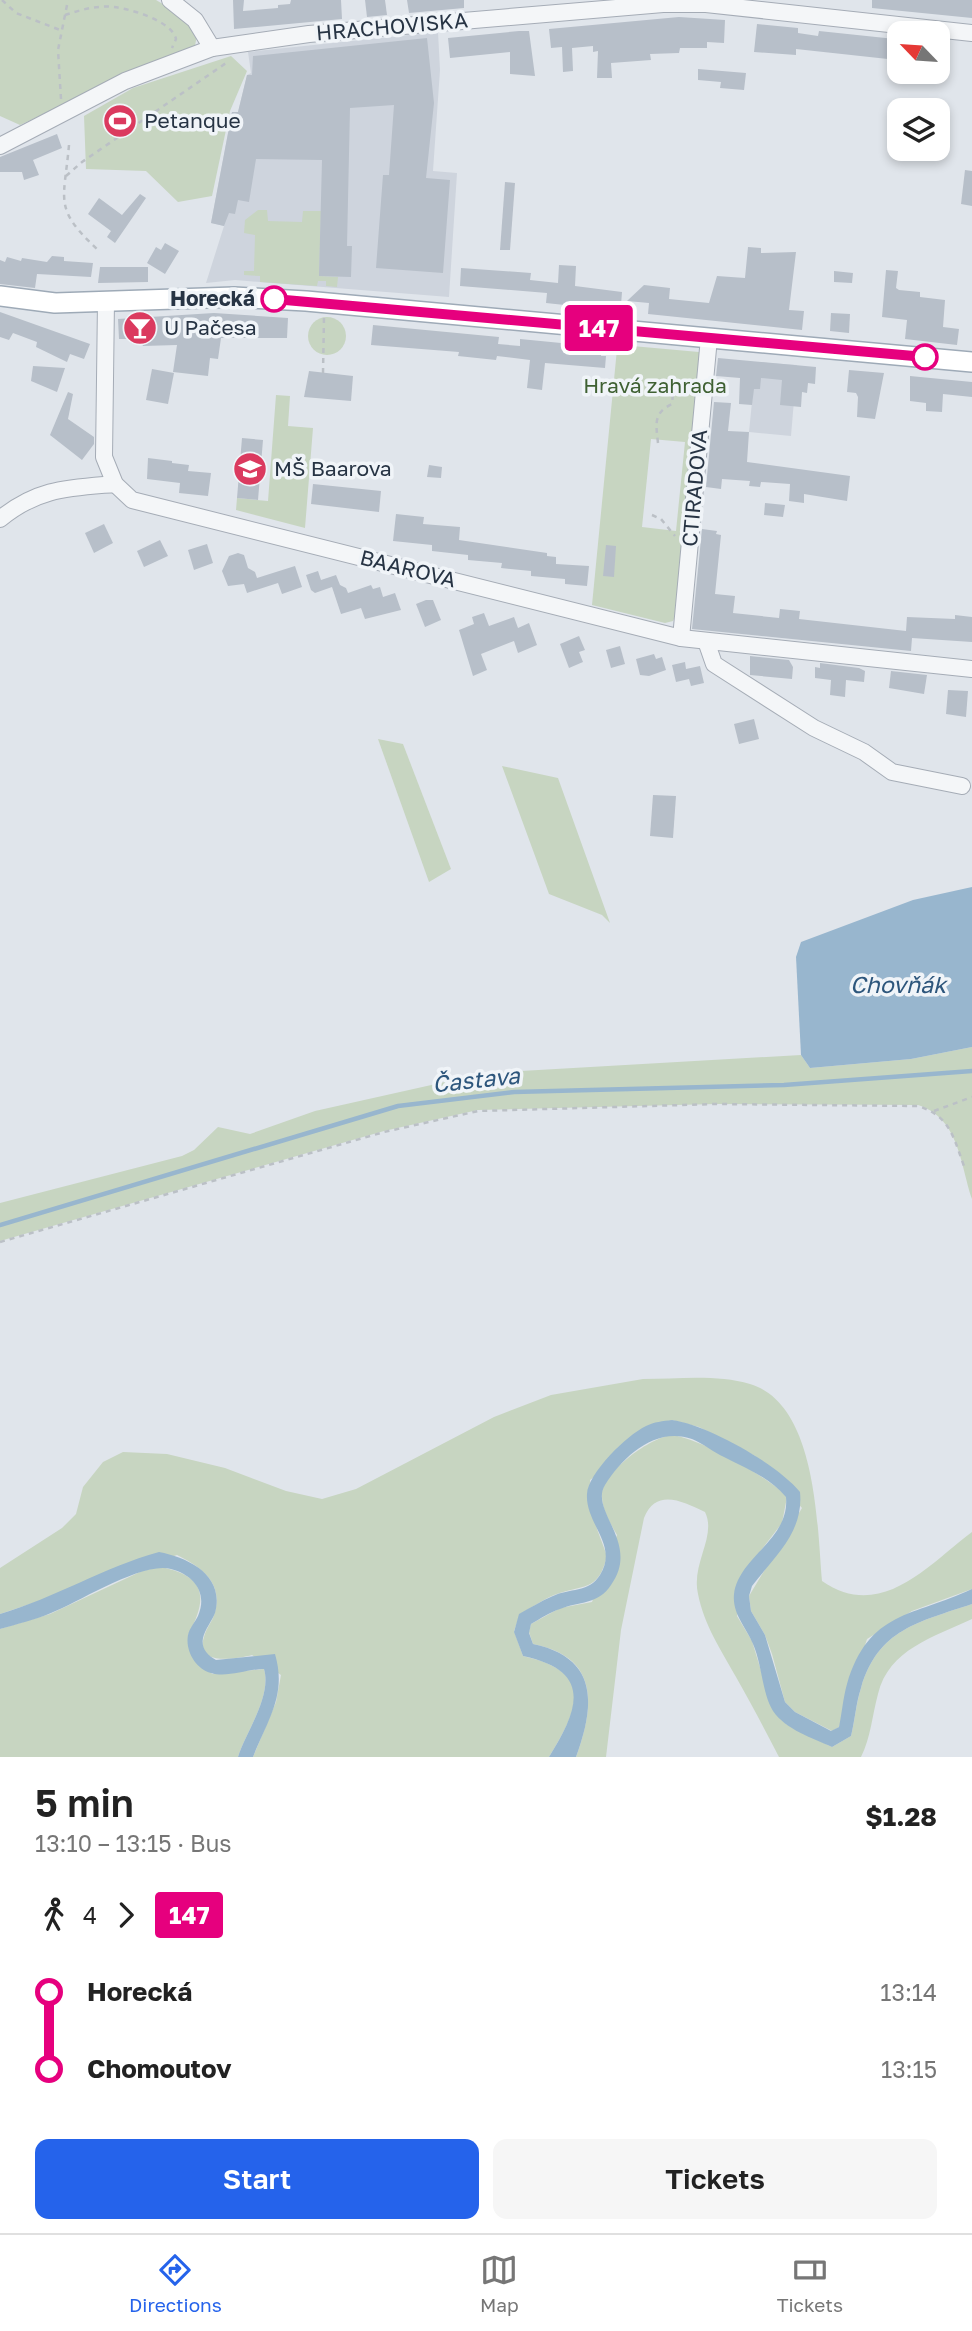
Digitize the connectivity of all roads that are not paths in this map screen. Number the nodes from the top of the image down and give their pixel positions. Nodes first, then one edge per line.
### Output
1 (170, 0) edge
2 (972, 33) edge
3 (212, 48) junction
4 (0, 146) edge
5 (0, 296) edge
6 (106, 301) junction
7 (709, 338) junction
8 (972, 362) edge
9 (115, 484) junction
10 (0, 519) edge
11 (681, 638) junction
12 (706, 641) junction
13 (972, 669) edge
14 (962, 786) dead end

1 - 3 street
2 - 3 street, HRACHOVISKA
3 - 4 street, HRACHOVISKA
5 - 6 main road
6 - 7 main road
6 - 9 street
7 - 8 main road
7 - 11 street, CTIRADOVA
9 - 10 street
9 - 11 street, BAAROVA
11 - 12 street, BAAROVA
12 - 13 street, BAAROVA
12 - 14 street

